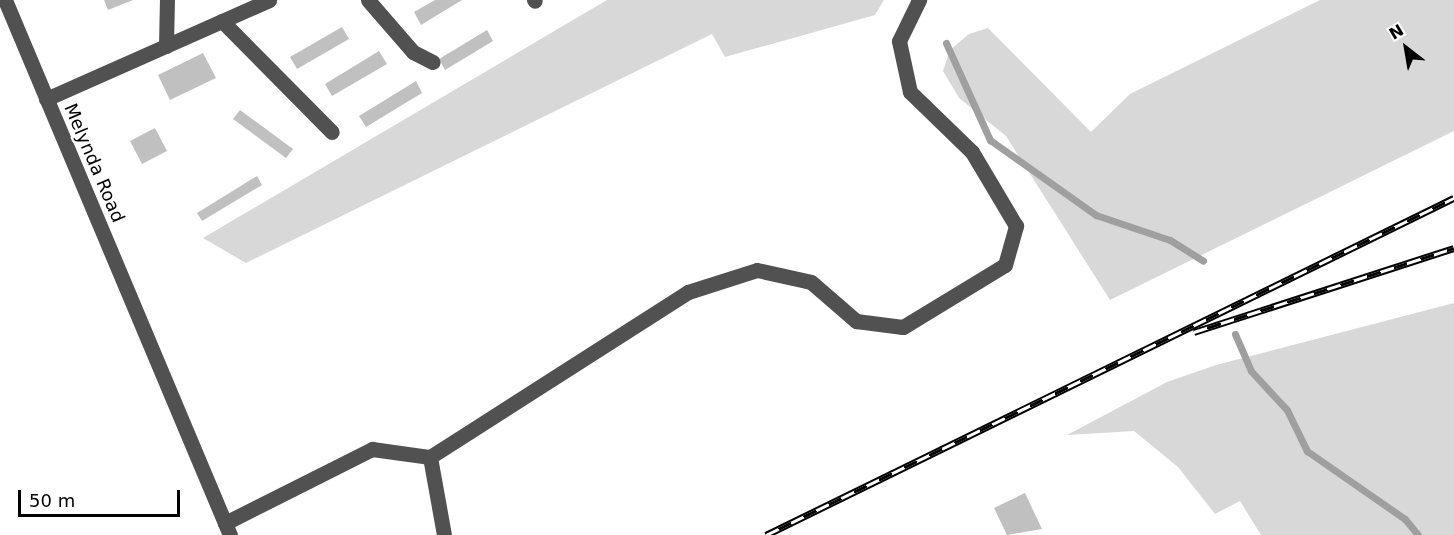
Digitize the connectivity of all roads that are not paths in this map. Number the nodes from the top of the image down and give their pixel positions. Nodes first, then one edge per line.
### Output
1 (5, 0) edge
2 (167, 0) edge
3 (269, 0) edge
4 (368, 0) edge
5 (919, 0) edge
6 (222, 21) junction
7 (166, 46) junction
8 (434, 62) dead end
9 (46, 99) junction
10 (332, 132) dead end
11 (430, 458) junction
12 (227, 529) edge
13 (444, 535) edge

1 - 9 street, Melynda Road
2 - 7 street
3 - 6 street
4 - 8 street
5 - 11 street
6 - 7 street
6 - 10 street
7 - 9 street
9 - 12 street, Melynda Road
11 - 12 street
11 - 13 street

